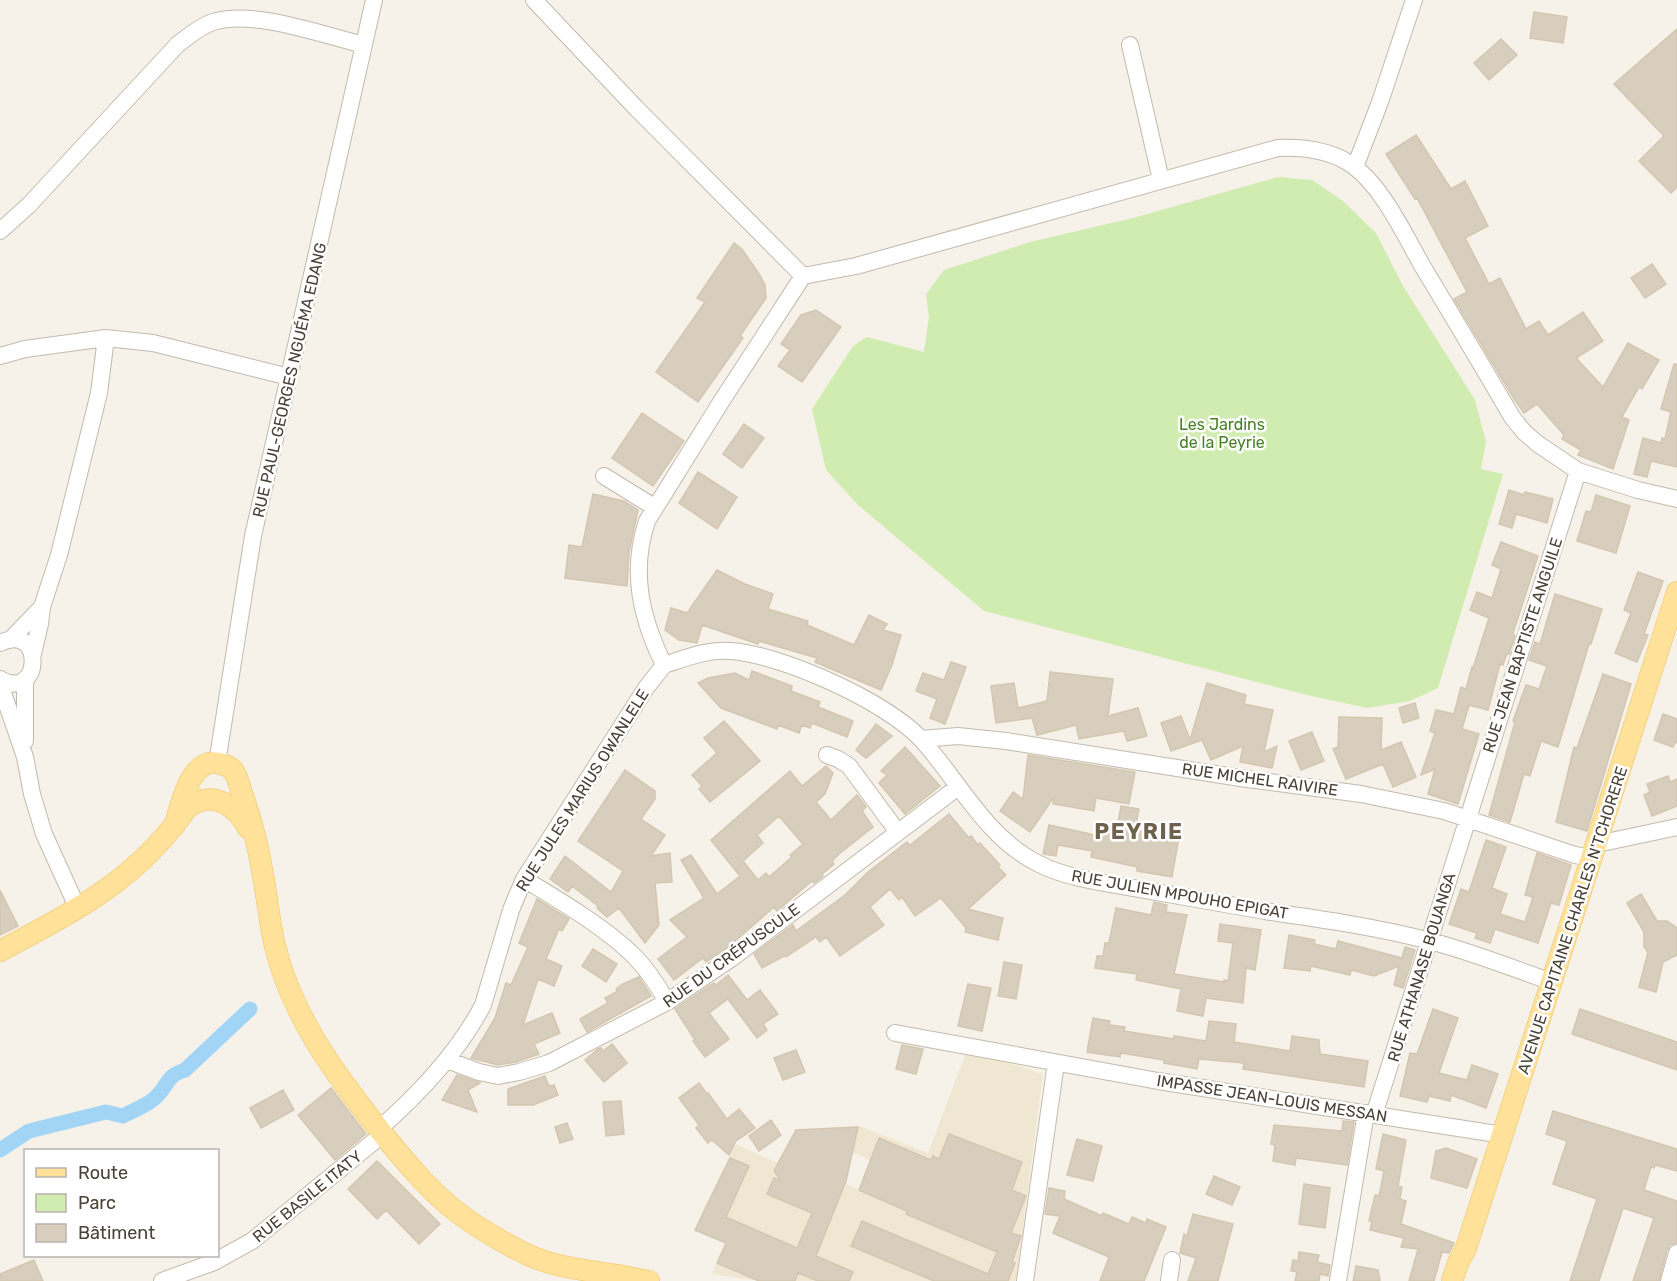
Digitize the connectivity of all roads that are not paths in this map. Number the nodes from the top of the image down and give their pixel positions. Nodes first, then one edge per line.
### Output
1 (374, 0) edge
2 (534, 0) edge
3 (1414, 0) edge
4 (364, 45) junction
5 (1130, 45) dead end
6 (1355, 167) junction
7 (1161, 180) junction
8 (0, 231) edge
9 (803, 276) junction
10 (106, 338) junction
11 (0, 356) edge
12 (289, 377) junction
13 (1578, 471) junction
14 (604, 476) dead end
15 (1677, 499) edge
16 (654, 507) junction
17 (1677, 592) edge
18 (42, 607) junction
19 (4, 640) edge
20 (33, 654) junction
21 (664, 665) junction
22 (0, 679) edge
23 (25, 679) junction
24 (0, 684) edge
25 (921, 739) junction
26 (827, 755) dead end
27 (25, 757) junction
28 (217, 763) junction
29 (958, 786) junction
30 (1466, 818) junction
31 (175, 825) junction
32 (1677, 827) edge
33 (897, 831) junction
34 (256, 841) junction
35 (1594, 851) junction
36 (524, 879) junction
37 (78, 909) junction
38 (1430, 941) junction
39 (0, 951) edge
40 (1552, 982) junction
41 (667, 1002) junction
42 (895, 1033) dead end
43 (447, 1060) junction
44 (1048, 1061) junction
45 (1370, 1114) junction
46 (381, 1132) junction
47 (1503, 1135) junction
48 (1466, 1248) junction
49 (1677, 1253) edge
50 (1172, 1260) dead end
51 (162, 1281) edge
52 (649, 1281) edge
53 (1025, 1281) edge
54 (1169, 1281) edge
55 (1338, 1281) edge
56 (1452, 1281) edge
57 (1464, 1281) edge
58 (1669, 1281) edge

1 - 4 street, RUE PAUL-GEORGES NGUÉMA EDANG
2 - 9 street
3 - 6 street
4 - 8 street
4 - 12 street, RUE PAUL-GEORGES NGUÉMA EDANG
5 - 7 street
6 - 7 street
6 - 13 street
7 - 9 street
9 - 16 street
10 - 11 street
10 - 12 street
10 - 18 street
12 - 28 street, RUE PAUL-GEORGES NGUÉMA EDANG
13 - 15 street
13 - 30 street, RUE JEAN BAPTISTE ANGUILE
14 - 16 street
16 - 21 street
17 - 35 main road, AVENUE CAPITAINE CHARLES N'TCHORERE
18 - 19 street
18 - 20 street
19 - 20 street
20 - 23 street
21 - 25 street, RUE JULIEN MPOUHO EPIGAT
21 - 36 street, RUE JULES MARIUS OWANLELE
22 - 23 street
23 - 27 street
24 - 27 street
25 - 29 street, RUE JULIEN MPOUHO EPIGAT
25 - 30 street, RUE MICHEL RAIVIRE
26 - 33 street
27 - 37 street
28 - 31 main road
28 - 34 main road
29 - 33 street, RUE DU CRÉPUSCULE
29 - 38 street, RUE JULIEN MPOUHO EPIGAT
30 - 35 street, RUE MICHEL RAIVIRE
30 - 38 street, RUE ATHANASE BOUANGA
31 - 34 main road
31 - 37 main road
32 - 35 street
33 - 41 street, RUE DU CRÉPUSCULE
34 - 46 main road
35 - 40 main road, AVENUE CAPITAINE CHARLES N'TCHORERE
36 - 41 street
36 - 43 street, RUE JULES MARIUS OWANLELE
37 - 39 main road
38 - 40 street, RUE JULIEN MPOUHO EPIGAT
38 - 45 street, RUE ATHANASE BOUANGA
40 - 47 main road, AVENUE CAPITAINE CHARLES N'TCHORERE
41 - 43 street, RUE DU CRÉPUSCULE
42 - 44 street, IMPASSE JEAN-LOUIS MESSAN
43 - 46 street, RUE JULES MARIUS OWANLELE
44 - 45 street, IMPASSE JEAN-LOUIS MESSAN
44 - 53 street
45 - 47 street, IMPASSE JEAN-LOUIS MESSAN
45 - 55 street, RUE ATHANASE BOUANGA
46 - 51 street, RUE BASILE ITATY
46 - 52 main road
47 - 48 main road, AVENUE CAPITAINE CHARLES N'TCHORERE
48 - 56 main road
48 - 57 main road
49 - 58 street
50 - 54 street

